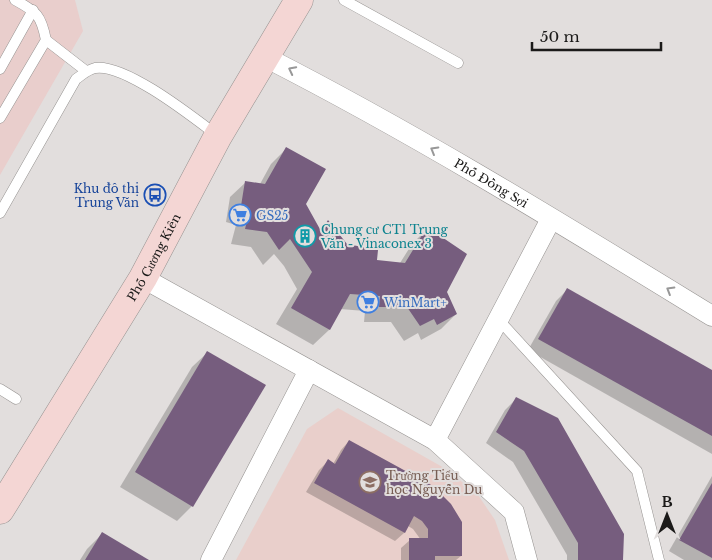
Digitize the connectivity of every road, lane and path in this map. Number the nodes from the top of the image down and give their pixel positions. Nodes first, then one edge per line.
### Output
1 (15, 0) edge
2 (299, 0) edge
3 (344, 0) edge
4 (33, 10) junction
5 (46, 40) junction
6 (266, 56) junction
7 (458, 63) dead end
8 (0, 68) edge
9 (86, 71) junction
10 (0, 118) edge
11 (218, 136) junction
12 (0, 213) edge
13 (551, 219) junction
14 (143, 278) junction
15 (712, 316) edge
16 (498, 319) junction
17 (309, 370) junction
18 (0, 389) edge
19 (16, 399) dead end
20 (435, 440) junction
21 (0, 510) edge
22 (211, 560) edge
23 (527, 560) edge
24 (660, 560) edge

1 - 4 lane
2 - 6 street, Phố Cương Kiên
3 - 7 lane
4 - 5 lane
4 - 8 lane
5 - 9 lane
5 - 10 lane
6 - 11 street, Phố Cương Kiên
13 -> 6 street, Phố Đồng Sợi
9 - 11 lane
9 - 12 lane
11 - 14 street, Phố Cương Kiên
15 -> 13 street, Phố Đồng Sợi
13 - 16 street
14 - 17 street
14 - 21 street, Phố Cương Kiên
16 - 20 street
16 - 24 lane
17 - 20 street
17 - 22 street
18 - 19 lane
20 - 23 street

